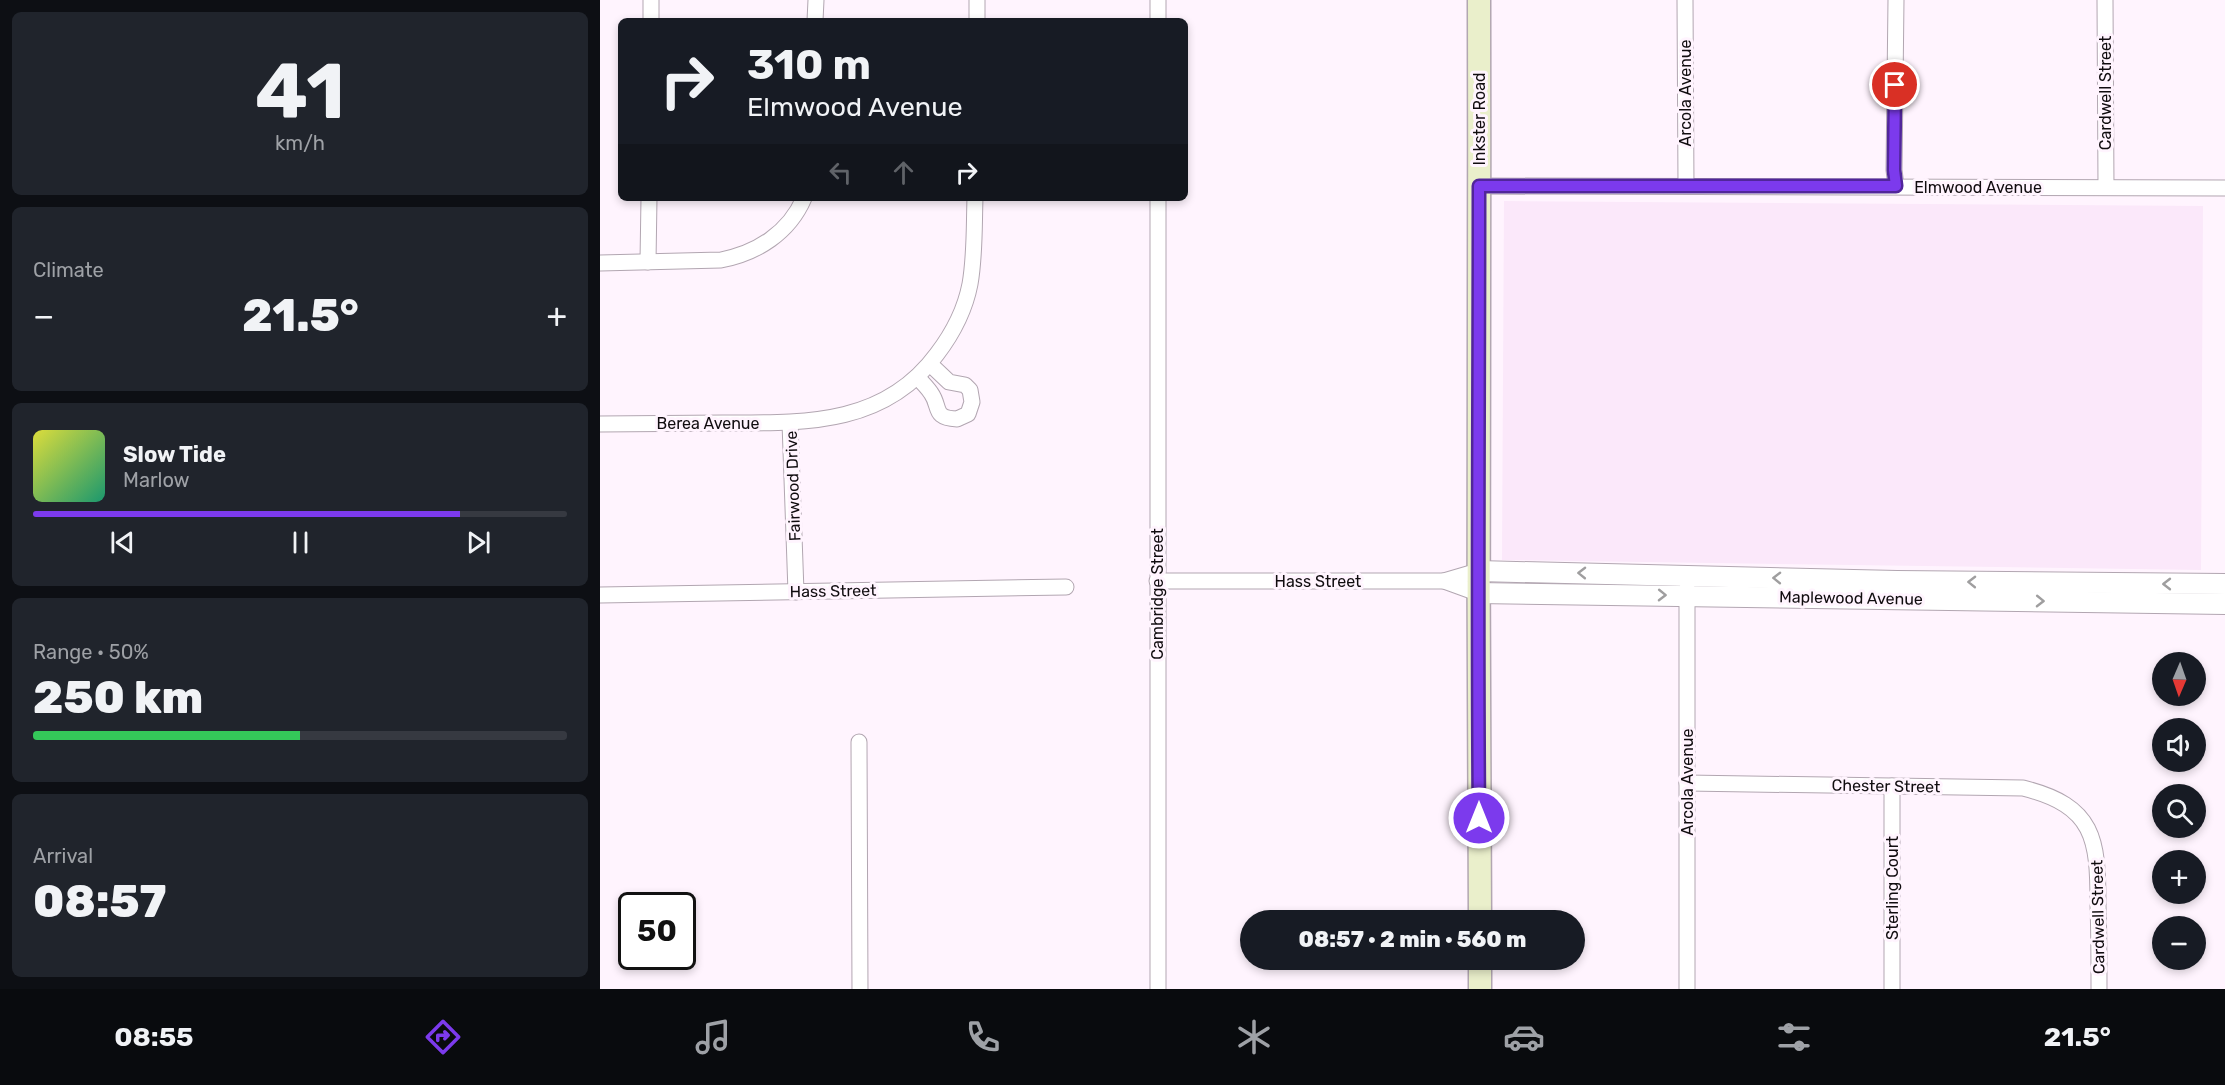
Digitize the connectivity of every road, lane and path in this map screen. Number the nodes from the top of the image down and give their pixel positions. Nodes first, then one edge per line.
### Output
1 (651, 0) edge
2 (816, 0) edge
3 (977, 0) edge
4 (1158, 0) edge
5 (1479, 0) edge
6 (1685, 0) edge
7 (1896, 0) edge
8 (2105, 0) edge
9 (651, 18) edge
10 (815, 18) edge
11 (977, 18) edge
12 (1158, 18) edge
13 (1479, 186) junction
14 (1686, 186) junction
15 (1896, 186) junction
16 (2106, 187) junction
17 (2225, 188) edge
18 (649, 201) edge
19 (802, 201) edge
20 (975, 201) edge
21 (1158, 201) edge
22 (648, 262) junction
23 (600, 263) edge
24 (930, 364) junction
25 (917, 377) junction
26 (790, 423) junction
27 (600, 424) edge
28 (1687, 576) junction
29 (1157, 581) junction
30 (1444, 581) junction
31 (1478, 582) junction
32 (2225, 584) edge
33 (1066, 587) dead end
34 (1897, 590) junction
35 (796, 592) junction
36 (2106, 593) junction
37 (600, 595) edge
38 (1688, 595) junction
39 (2225, 604) edge
40 (859, 742) dead end
41 (1687, 783) junction
42 (1892, 786) junction
43 (2078, 815) joint
44 (1480, 910) edge
45 (1480, 970) edge
46 (860, 989) edge
47 (1158, 989) edge
48 (1480, 989) edge
49 (1688, 989) edge
50 (1892, 989) edge
51 (2099, 989) edge

1 - 9 street
2 - 10 street
3 - 11 street
4 - 12 street
5 - 13 main road, Inkster Road
6 - 14 street, Arcola Avenue
7 - 15 street
8 - 16 street, Cardwell Street
13 - 14 street, Elmwood Avenue
13 - 31 main road, Inkster Road
14 - 15 street, Elmwood Avenue
15 - 16 street, Elmwood Avenue
16 - 17 street, Elmwood Avenue
18 - 22 street
19 - 22 street
20 - 24 street, Fairwood Drive
21 - 29 street, Cambridge Street
22 - 23 street
24 - 25 street, Fairwood Drive
24 - 25 street
25 - 26 street, Fairwood Drive
26 - 27 street, Berea Avenue
26 - 35 street, Fairwood Drive
28 -> 31 street, Maplewood Avenue
34 -> 28 street, Maplewood Avenue
28 - 38 street, Arcola Avenue
29 - 30 street, Hass Street
29 - 47 street, Cambridge Street
30 - 31 street
30 - 31 street, Hass Street
31 -> 38 street, Maplewood Avenue
31 - 44 main road, Inkster Road
32 -> 36 street, Maplewood Avenue
33 - 35 street, Hass Street
34 - 36 street, Maplewood Avenue
34 - 38 street, Maplewood Avenue
35 - 37 street, Hass Street
36 - 39 street, Maplewood Avenue
38 - 41 street, Arcola Avenue
40 - 46 street
41 - 42 street, Chester Street
41 - 49 street, Arcola Avenue
42 - 43 street, Chester Street
42 - 50 street, Sterling Court
43 - 51 street, Cardwell Street
45 - 48 main road

